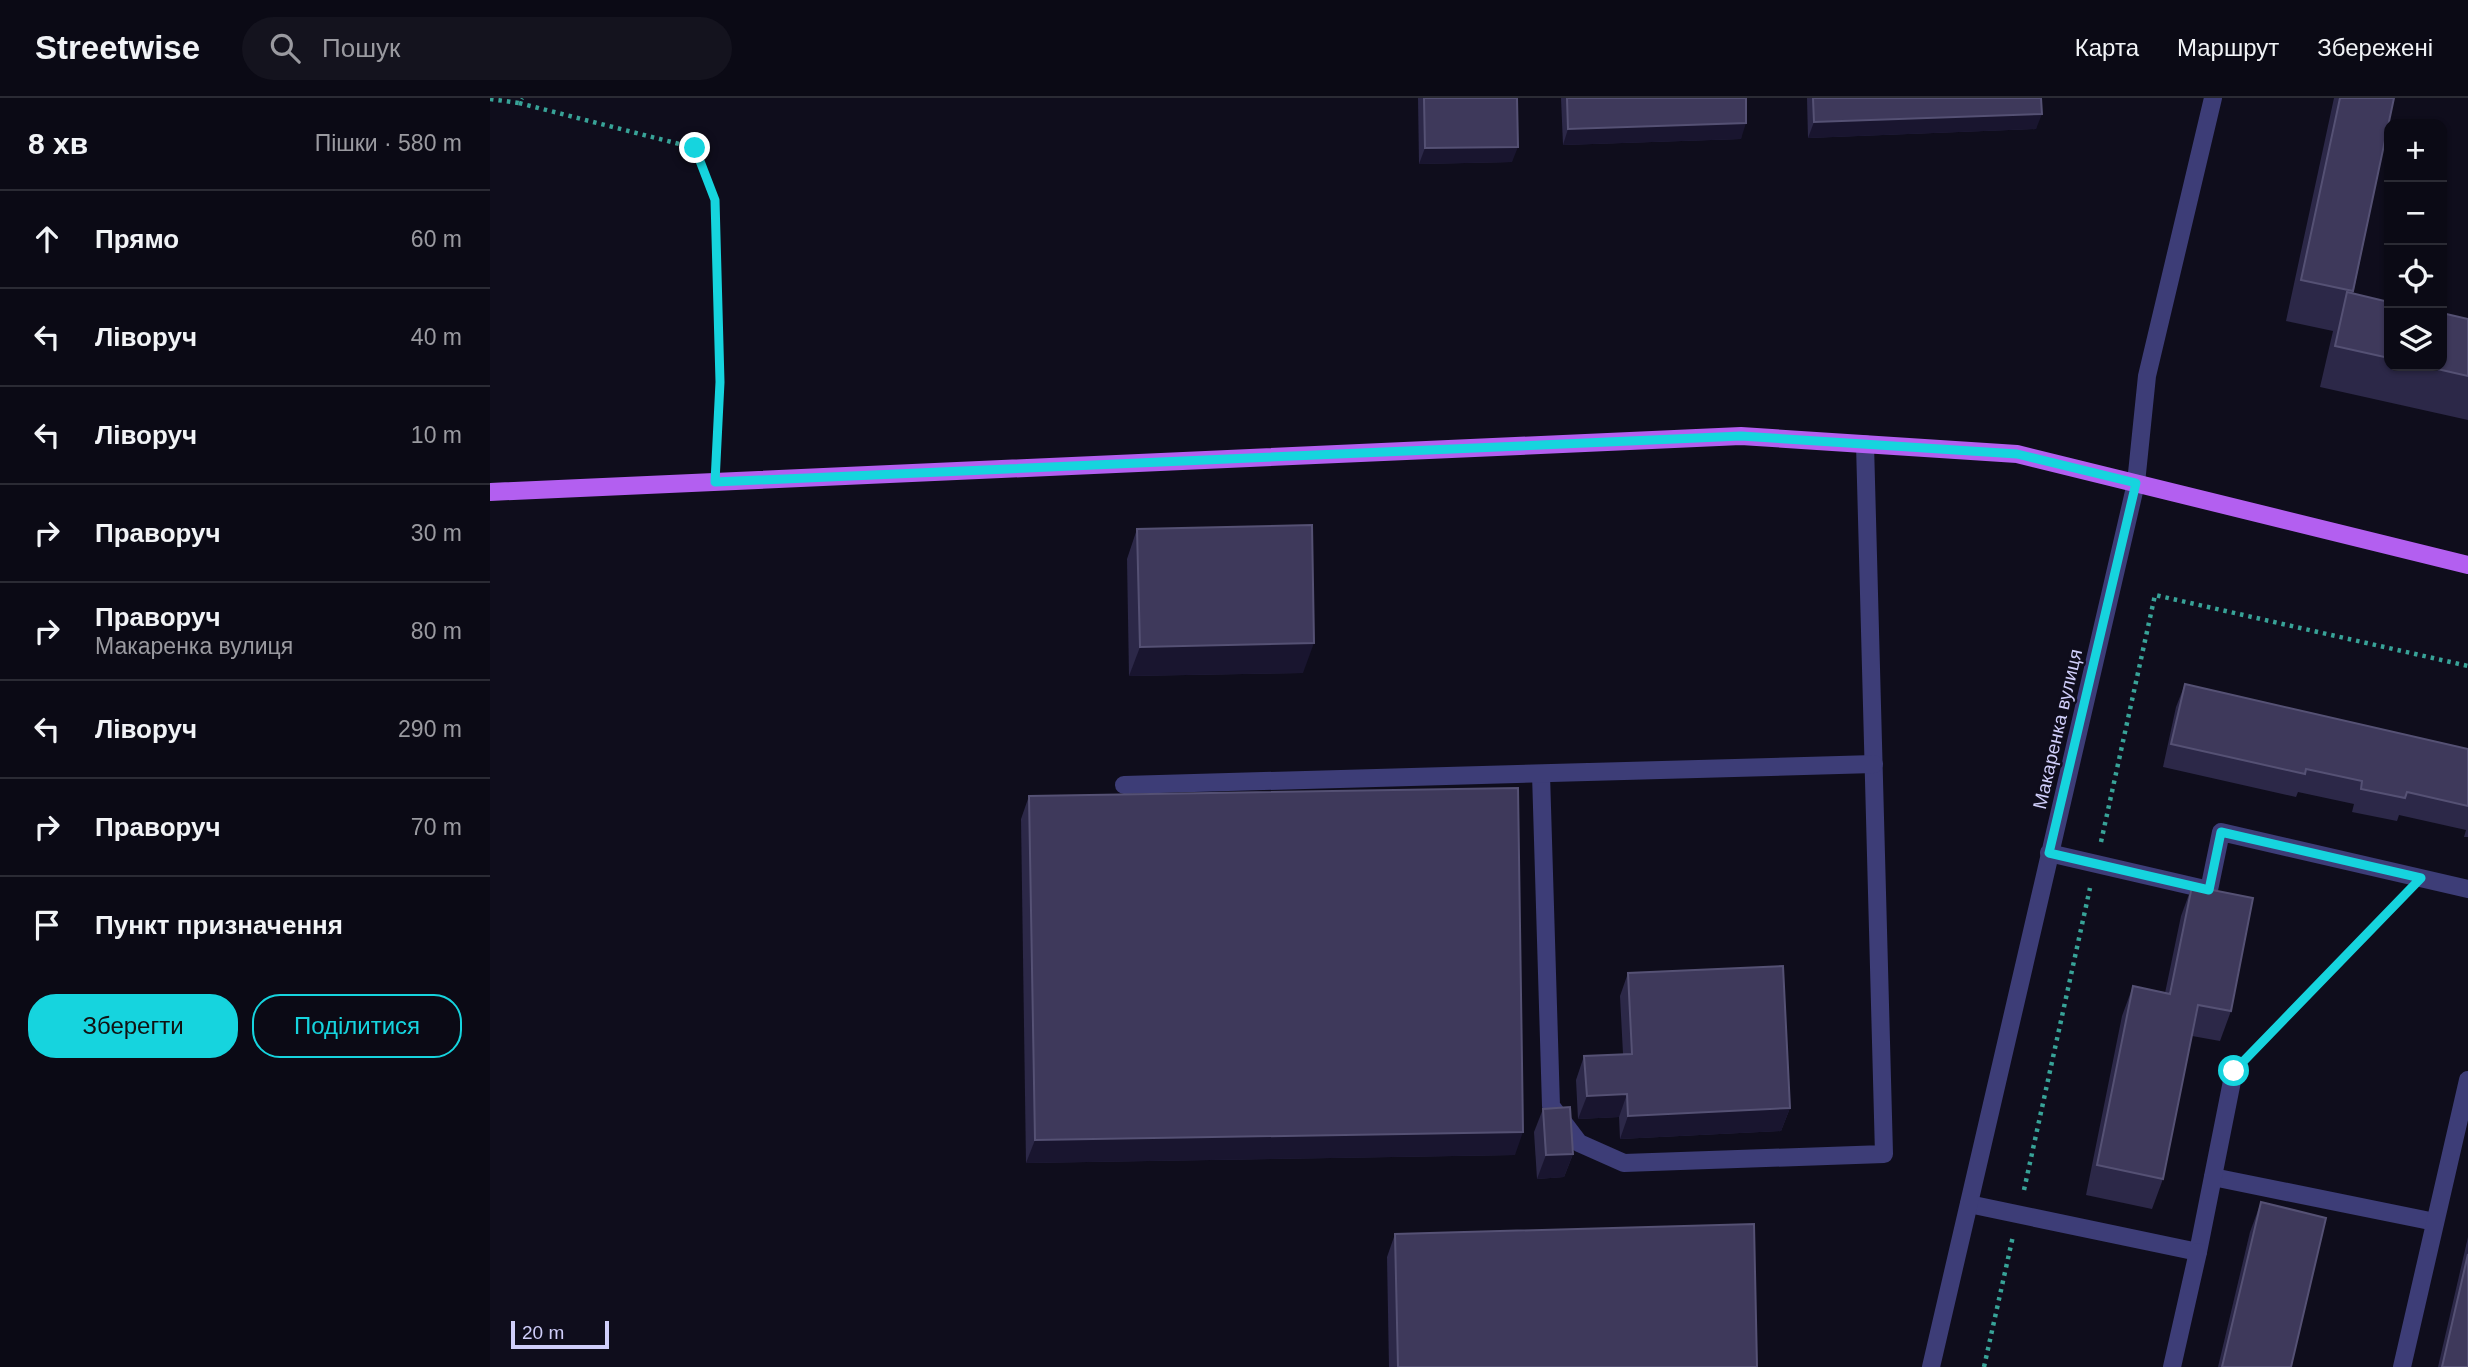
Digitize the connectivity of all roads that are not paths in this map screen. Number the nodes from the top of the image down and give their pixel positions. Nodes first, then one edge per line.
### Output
1 (2213, 98) edge
2 (1865, 444) junction
3 (2136, 483) junction
4 (490, 492) edge
5 (2468, 565) edge
6 (1874, 764) junction
7 (1541, 774) junction
8 (1124, 785) dead end
9 (2049, 853) junction
10 (2468, 889) edge
11 (2234, 1071) road end
12 (2468, 1080) edge
13 (2213, 1177) junction
14 (1969, 1204) junction
15 (2435, 1222) junction
16 (2198, 1252) junction
17 (1931, 1367) edge
18 (2172, 1367) edge
19 (2402, 1367) edge

1 - 3 street, Макаренка вулиця
2 - 3 main road
2 - 4 main road
2 - 6 street
3 - 5 main road
3 - 9 street, Макаренка вулиця
6 - 7 street
6 - 7 street
7 - 8 street
9 - 10 street
9 - 14 street, Макаренка вулиця
11 - 13 street
12 - 15 street
13 - 15 street
13 - 16 street
14 - 16 street
14 - 17 street, Макаренка вулиця
15 - 19 street
16 - 18 street

